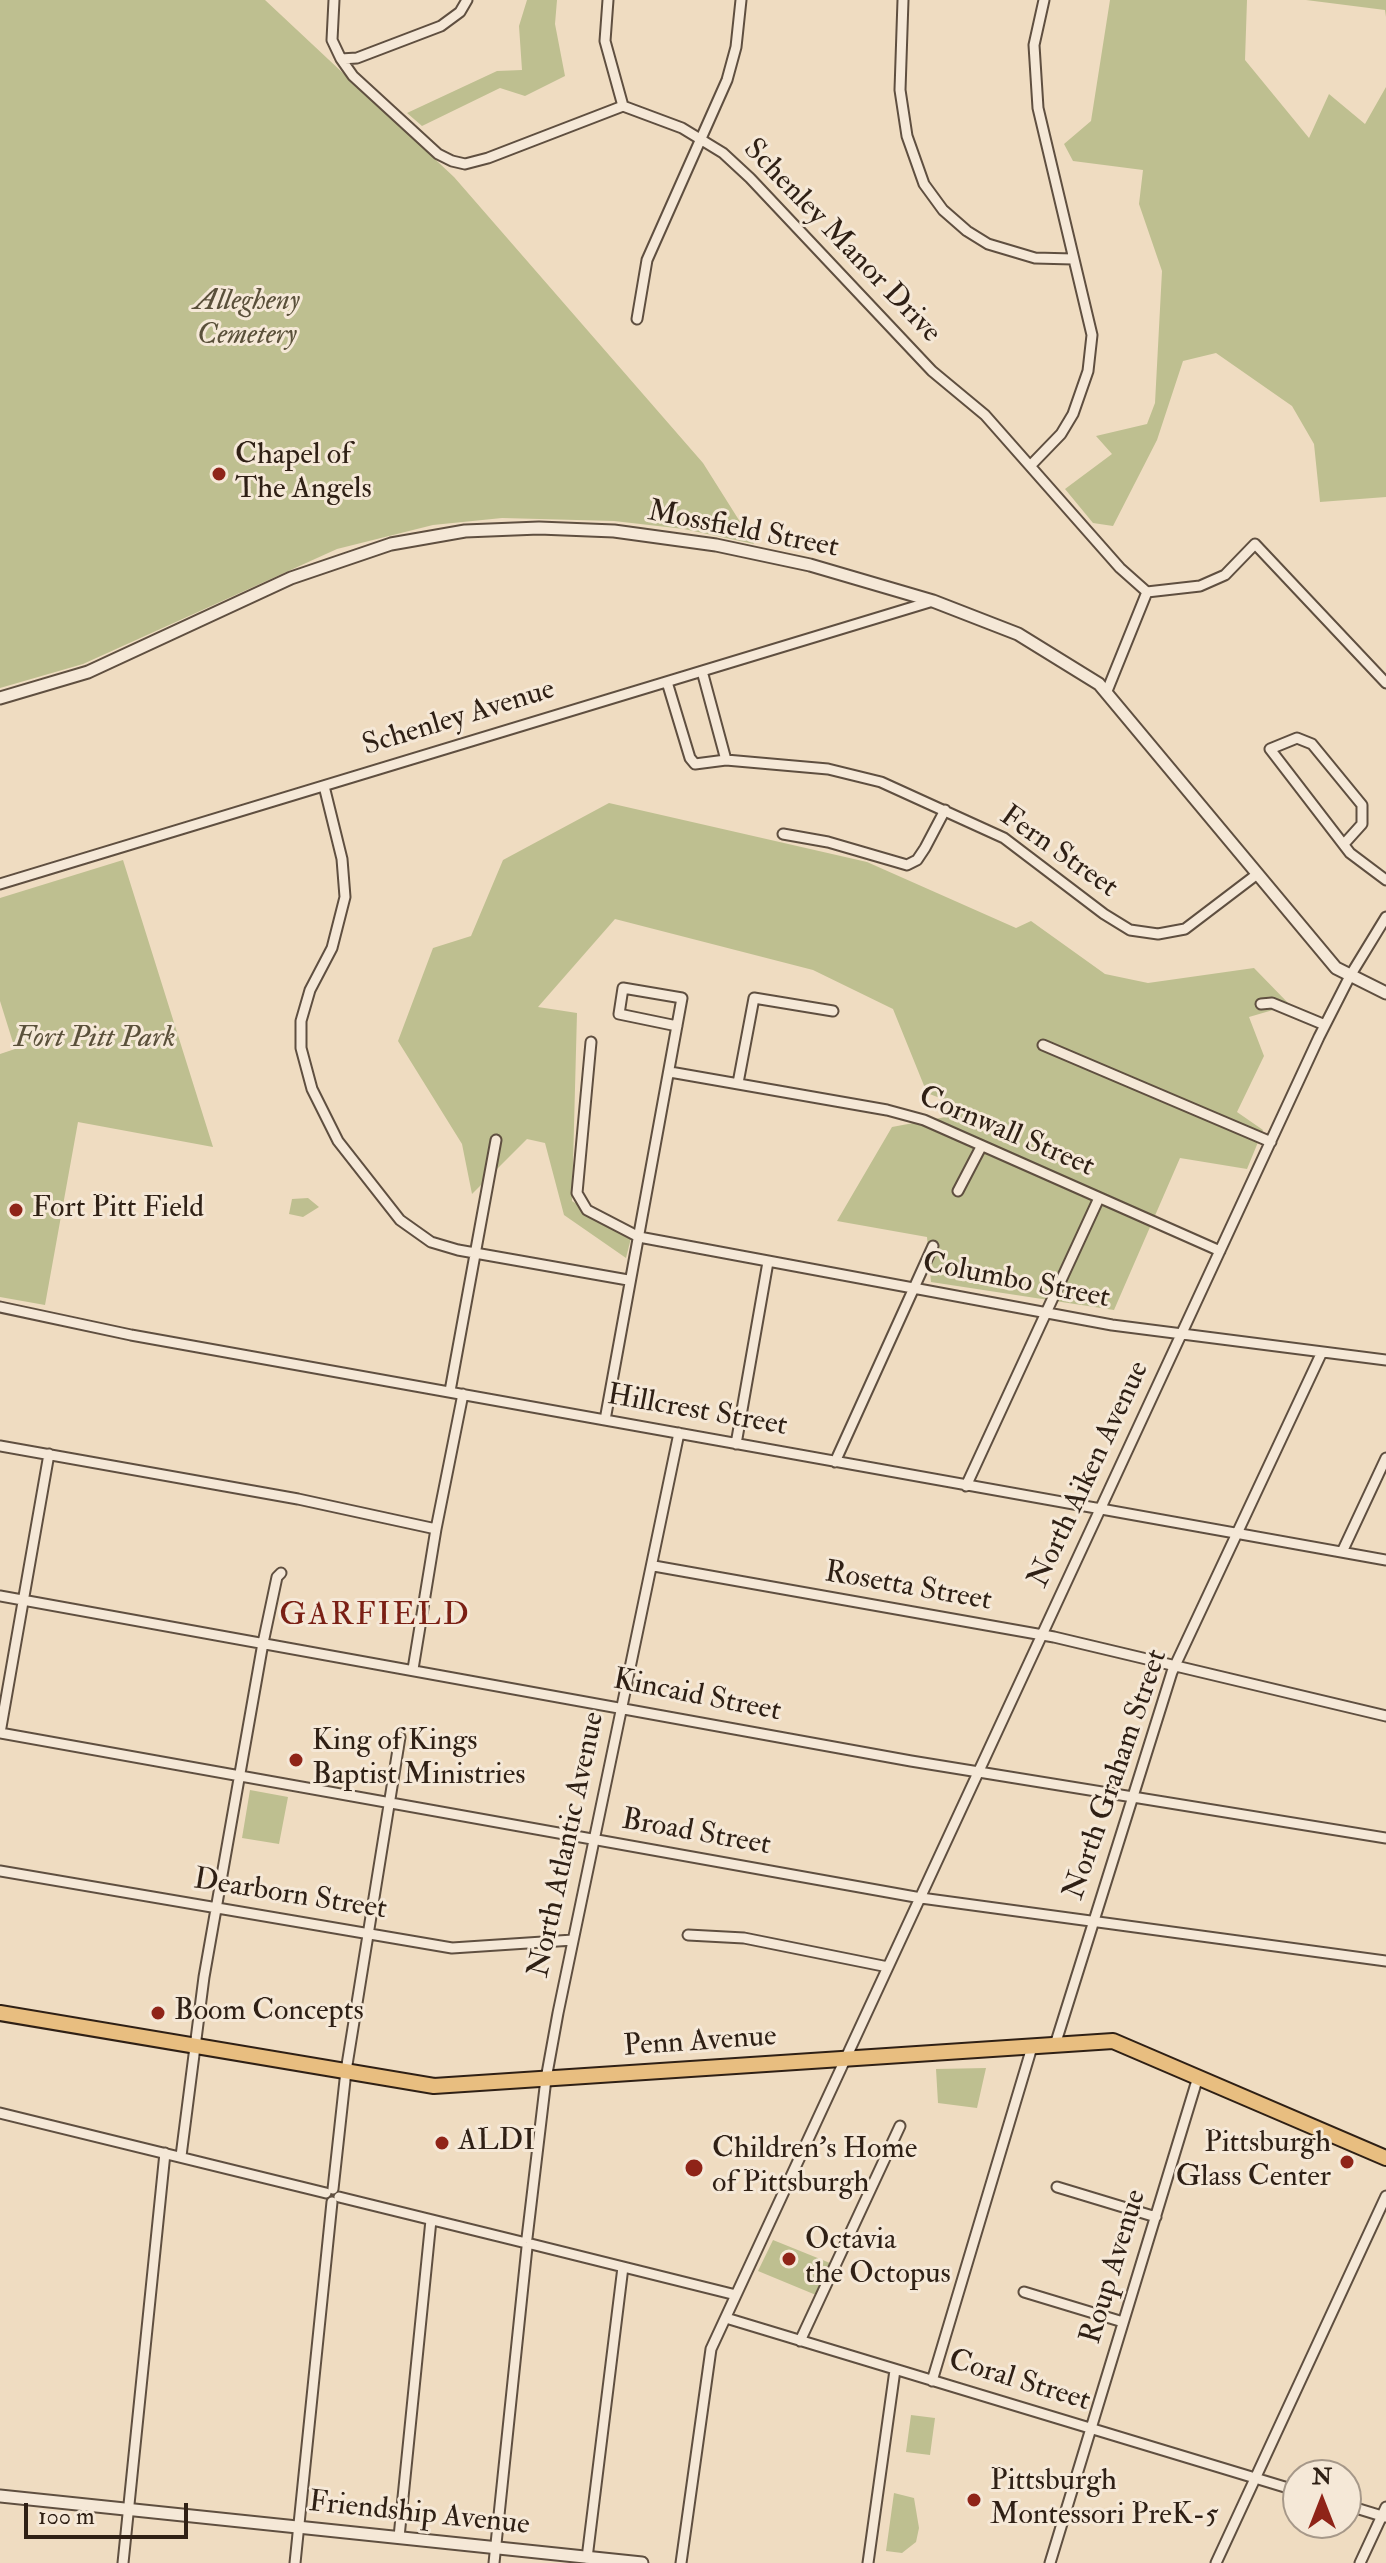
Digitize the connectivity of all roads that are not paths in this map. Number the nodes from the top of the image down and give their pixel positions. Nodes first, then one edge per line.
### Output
1 (334, 0) edge
2 (467, 0) edge
3 (608, 0) edge
4 (741, 0) edge
5 (903, 0) edge
6 (1044, 0) edge
7 (341, 59) junction
8 (623, 106) junction
9 (702, 140) junction
10 (1073, 259) junction
11 (637, 319) dead end
12 (1032, 464) junction
13 (1147, 592) junction
14 (933, 601) junction
15 (702, 671) junction
16 (1385, 678) edge
17 (667, 682) junction
18 (1107, 691) junction
19 (0, 698) edge
20 (726, 760) junction
21 (324, 786) junction
22 (945, 810) junction
23 (783, 834) dead end
24 (1344, 844) junction
25 (1256, 875) junction
26 (1386, 880) edge
27 (0, 884) edge
28 (1386, 917) edge
29 (1350, 976) junction
30 (1386, 993) edge
31 (1261, 1004) dead end
32 (833, 1011) dead end
33 (1325, 1025) junction
34 (677, 1026) junction
35 (591, 1042) dead end
36 (1043, 1045) dead end
37 (670, 1072) junction
38 (738, 1083) junction
39 (496, 1140) dead end
40 (1271, 1142) junction
41 (981, 1147) junction
42 (958, 1191) dead end
43 (1099, 1198) junction
44 (639, 1237) junction
45 (933, 1246) dead end
46 (1220, 1251) junction
47 (476, 1253) junction
48 (768, 1262) junction
49 (628, 1280) junction
50 (915, 1287) junction
51 (0, 1307) edge
52 (1047, 1311) junction
53 (1182, 1334) junction
54 (1322, 1352) junction
55 (1386, 1360) edge
56 (450, 1391) junction
57 (463, 1394) junction
58 (605, 1420) junction
59 (679, 1433) junction
60 (736, 1444) junction
61 (0, 1446) edge
62 (49, 1454) junction
63 (1386, 1458) edge
64 (835, 1462) junction
65 (966, 1486) junction
66 (1100, 1510) junction
67 (436, 1529) junction
68 (1238, 1534) junction
69 (1342, 1552) junction
70 (1386, 1560) edge
71 (654, 1566) junction
72 (281, 1573) dead end
73 (0, 1596) edge
74 (24, 1600) junction
75 (1042, 1636) junction
76 (263, 1643) junction
77 (1176, 1665) junction
78 (413, 1669) junction
79 (621, 1707) junction
80 (1386, 1716) edge
81 (0, 1733) edge
82 (400, 1737) dead end
83 (979, 1771) junction
84 (239, 1776) junction
85 (1132, 1796) junction
86 (390, 1803) junction
87 (1386, 1838) edge
88 (594, 1840) junction
89 (0, 1871) edge
90 (921, 1898) junction
91 (216, 1908) junction
92 (1093, 1922) junction
93 (369, 1933) junction
94 (688, 1935) dead end
95 (573, 1940) junction
96 (1386, 1961) edge
97 (888, 1967) junction
98 (0, 2013) edge
99 (1055, 2045) junction
100 (193, 2046) junction
101 (1032, 2047) junction
102 (847, 2059) junction
103 (346, 2071) junction
104 (1198, 2077) junction
105 (546, 2079) junction
106 (0, 2113) edge
107 (900, 2126) dead end
108 (165, 2153) junction
109 (181, 2156) junction
110 (1386, 2158) edge
111 (1057, 2187) dead end
112 (332, 2195) junction
113 (1386, 2196) edge
114 (1156, 2217) junction
115 (431, 2220) junction
116 (527, 2243) junction
117 (623, 2267) junction
118 (1024, 2292) dead end
119 (736, 2295) junction
120 (726, 2318) junction
121 (1123, 2322) junction
122 (800, 2341) junction
123 (895, 2370) junction
124 (932, 2381) junction
125 (1091, 2428) junction
126 (1255, 2478) junction
127 (1282, 2486) edge
128 (0, 2496) edge
129 (1362, 2508) edge
130 (129, 2509) junction
131 (1385, 2513) edge
132 (298, 2527) junction
133 (399, 2537) junction
134 (495, 2548) junction
135 (587, 2558) junction
136 (123, 2563) edge
137 (295, 2563) edge
138 (494, 2563) edge
139 (642, 2563) edge
140 (681, 2563) edge
141 (868, 2563) edge
142 (1050, 2563) edge
143 (1216, 2563) edge
144 (1360, 2563) edge

1 - 7 street
2 - 7 street
3 - 8 street
4 - 9 street
5 - 10 street
6 - 10 street
7 - 8 street
8 - 9 street, Schenley Manor Drive
9 - 11 street
9 - 12 street, Schenley Manor Drive
10 - 12 street
12 - 13 street, Schenley Manor Drive
13 - 16 street
13 - 18 street
14 - 15 street, Schenley Avenue
14 - 18 street, Mossfield Street
14 - 19 street, Mossfield Street
15 - 17 street, Schenley Avenue
15 - 20 street
17 - 20 street, Fern Street
17 - 21 street, Schenley Avenue
18 - 25 street, Mossfield Street
20 - 22 street, Fern Street
21 - 27 street, Schenley Avenue
21 - 47 street
22 - 23 street
22 - 25 street, Fern Street
24 - 24 street
24 - 26 street
25 - 29 street, Mossfield Street
28 - 29 street, North Aiken Avenue
29 - 30 street, Mossfield Street
29 - 33 street, North Aiken Avenue
31 - 33 street
32 - 38 street
33 - 40 street, North Aiken Avenue
34 - 34 street
34 - 37 street
35 - 44 street, Columbo Street
36 - 40 street
37 - 38 street, Cornwall Street
37 - 44 street
38 - 41 street, Cornwall Street
39 - 47 street
40 - 46 street, North Aiken Avenue
41 - 42 street
41 - 43 street, Cornwall Street
43 - 46 street, Cornwall Street
43 - 52 street
44 - 48 street, Columbo Street
44 - 49 street
45 - 50 street
46 - 53 street, North Aiken Avenue
47 - 49 street
47 - 56 street
48 - 50 street, Columbo Street
48 - 60 street
49 - 58 street
50 - 52 street, Columbo Street
50 - 64 street
51 - 56 street, Hillcrest Street
52 - 53 street, Columbo Street
52 - 65 street
53 - 54 street, Columbo Street
53 - 66 street, North Aiken Avenue
54 - 55 street, Columbo Street
54 - 68 street, North Graham Street
56 - 57 street, Hillcrest Street
57 - 58 street, Hillcrest Street
57 - 67 street
58 - 59 street, Hillcrest Street
59 - 60 street, Hillcrest Street
59 - 71 street, North Atlantic Avenue
60 - 64 street, Hillcrest Street
61 - 62 street
62 - 67 street
62 - 74 street
63 - 69 street
64 - 65 street, Hillcrest Street
65 - 66 street, Hillcrest Street
66 - 68 street, Hillcrest Street
66 - 75 street, North Aiken Avenue
67 - 78 street
68 - 69 street, Hillcrest Street
68 - 77 street, North Graham Street
69 - 70 street, Hillcrest Street
71 - 75 street, Rosetta Street
71 - 79 street, North Atlantic Avenue
72 - 76 street
73 - 74 street, Kincaid Street
74 - 76 street, Kincaid Street
74 - 81 street
75 - 77 street, Rosetta Street
75 - 83 street, North Aiken Avenue
76 - 78 street, Kincaid Street
76 - 84 street
77 - 80 street, Rosetta Street
77 - 85 street, North Graham Street
78 - 79 street, Kincaid Street
79 - 83 street, Kincaid Street
79 - 88 street, North Atlantic Avenue
81 - 84 street, Broad Street
82 - 86 street
83 - 85 street, Kincaid Street
83 - 90 street, North Aiken Avenue
84 - 86 street, Broad Street
84 - 91 street
85 - 87 street, Kincaid Street
85 - 92 street, North Graham Street
86 - 88 street, Broad Street
86 - 93 street
88 - 90 street, Broad Street
88 - 95 street, North Atlantic Avenue
89 - 91 street, Dearborn Street
90 - 92 street, Broad Street
90 - 97 street, North Aiken Avenue
91 - 93 street, Dearborn Street
91 - 100 street
92 - 96 street, Broad Street
92 - 99 street, North Graham Street
93 - 95 street, Dearborn Street
93 - 103 street
94 - 97 street
95 - 105 street, North Atlantic Avenue
97 - 102 street, North Aiken Avenue
98 - 100 main road, Penn Avenue
99 - 101 main road, Penn Avenue
99 - 104 main road, Penn Avenue
100 - 103 main road, Penn Avenue
100 - 109 street
101 - 102 main road, Penn Avenue
101 - 124 street
102 - 105 main road, Penn Avenue
102 - 119 street, North Aiken Avenue
103 - 105 main road, Penn Avenue
103 - 112 street
104 - 110 main road, Penn Avenue
104 - 114 street, Roup Avenue
105 - 116 street, North Atlantic Avenue
106 - 108 street
107 - 122 street
108 - 109 street
108 - 130 street
109 - 112 street
111 - 114 street
112 - 115 street
112 - 132 street
113 - 126 street
114 - 121 street, Roup Avenue
115 - 116 street
115 - 133 street
116 - 117 street
116 - 134 street, North Atlantic Avenue
117 - 119 street
117 - 135 street
118 - 121 street
119 - 120 street, North Aiken Avenue
120 - 122 street, Coral Street
120 - 140 street, North Aiken Avenue
121 - 125 street, Roup Avenue
122 - 123 street, Coral Street
123 - 124 street, Coral Street
123 - 141 street
124 - 125 street, Coral Street
125 - 126 street, Coral Street
125 - 142 street, Roup Avenue
126 - 127 street, Coral Street
126 - 143 street
128 - 130 street, Friendship Avenue
129 - 131 street
130 - 132 street, Friendship Avenue
130 - 136 street
131 - 144 street
132 - 133 street, Friendship Avenue
132 - 137 street
133 - 134 street, Friendship Avenue
134 - 135 street, Friendship Avenue
134 - 138 street, North Atlantic Avenue
135 - 139 street, Friendship Avenue

